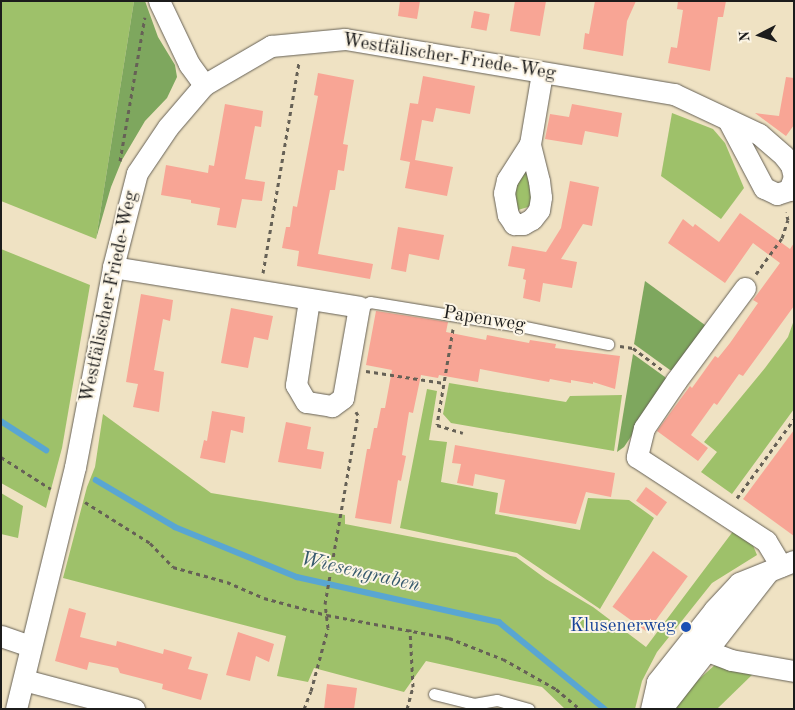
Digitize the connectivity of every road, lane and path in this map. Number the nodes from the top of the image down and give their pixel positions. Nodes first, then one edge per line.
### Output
1 (152, 6) edge
2 (298, 44) junction
3 (542, 73) junction
4 (204, 85) junction
5 (728, 120) junction
6 (530, 144) dead end
7 (119, 163) dead end
8 (777, 194) junction
9 (113, 267) junction
10 (745, 288) joint
11 (259, 291) junction
12 (309, 300) junction
13 (359, 307) junction
14 (455, 316) junction
15 (608, 344) joint
16 (348, 368) junction
17 (676, 381) junction
18 (444, 383) junction
19 (343, 398) junction
20 (794, 418) edge
21 (464, 433) dead end
22 (1, 457) edge
23 (67, 496) junction
24 (725, 515) junction
25 (781, 566) edge
26 (327, 615) junction
27 (410, 629) junction
28 (1, 636) edge
29 (698, 645) junction
30 (30, 646) junction
31 (794, 671) edge
32 (24, 680) junction
33 (434, 694) dead end
34 (16, 709) edge
35 (134, 709) edge
36 (304, 709) edge
37 (407, 709) edge
38 (529, 709) edge
39 (580, 709) edge
40 (651, 709) edge
41 (661, 709) edge

1 - 4 street
1 - 7 path
2 - 3 street, Westfälischer-Friede-Weg
2 - 4 street, Westfälischer-Friede-Weg
2 - 11 path
3 - 5 street, Westfälischer-Friede-Weg
3 - 6 street
4 - 9 street, Westfälischer-Friede-Weg
5 - 8 street
5 - 8 street, Westfälischer-Friede-Weg
8 - 10 path
9 - 11 street, Papenweg
9 - 23 street, Westfälischer-Friede-Weg
10 - 17 street
11 - 12 street, Papenweg
12 - 13 street, Papenweg
12 - 19 street
13 - 14 lane, Papenweg
13 - 16 street
14 - 15 lane, Papenweg
14 - 18 path
15 - 17 path
16 - 18 path
16 - 19 street
17 - 24 street
18 - 21 path
19 - 26 path
20 - 24 path
22 - 23 path
23 - 26 path
23 - 30 street, Westfälischer-Friede-Weg
24 - 25 street
25 - 29 street
26 - 27 path
26 - 36 path
27 - 37 path
27 - 39 path
28 - 30 street
29 - 31 street
29 - 40 street
29 - 41 street
30 - 32 street, Westfälischer-Friede-Weg
32 - 34 street, Westfälischer-Friede-Weg
32 - 35 street
33 - 38 lane

